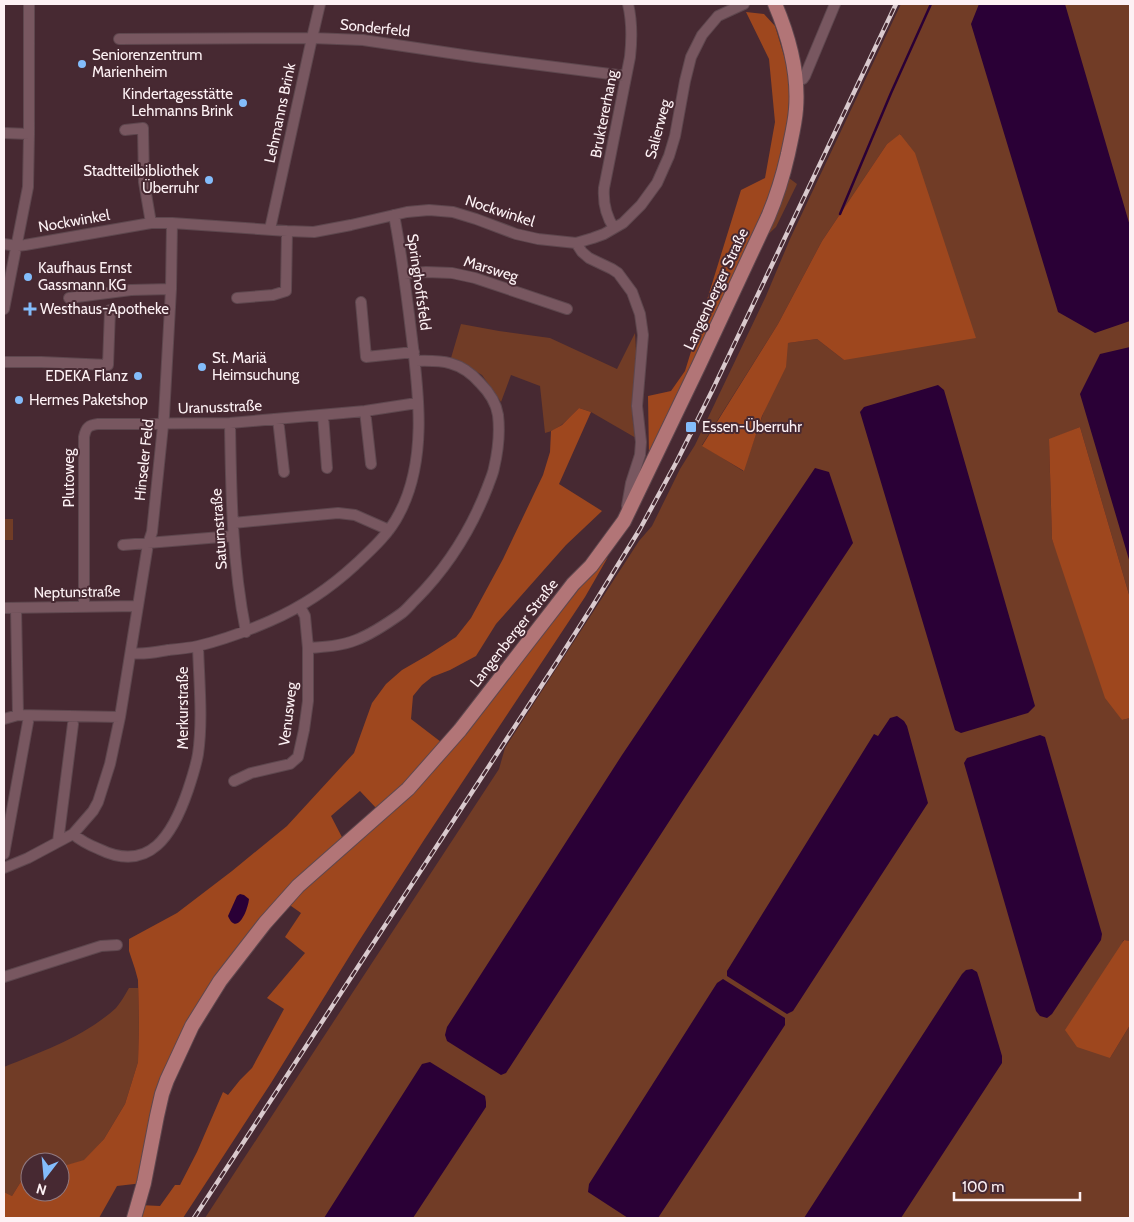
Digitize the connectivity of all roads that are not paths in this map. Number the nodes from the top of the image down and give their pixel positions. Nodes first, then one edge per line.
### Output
1 (29, 4) edge
2 (320, 4) edge
3 (628, 4) edge
4 (744, 4) edge
5 (775, 4) edge
6 (835, 4) edge
7 (312, 38) junction
8 (119, 39) dead end
9 (626, 76) junction
10 (796, 81) junction
11 (125, 130) dead end
12 (4, 133) edge
13 (29, 134) junction
14 (394, 215) junction
15 (150, 223) junction
16 (172, 223) junction
17 (614, 228) junction
18 (270, 229) junction
19 (287, 232) junction
20 (576, 243) junction
21 (4, 244) edge
22 (17, 246) junction
23 (404, 274) junction
24 (171, 289) junction
25 (69, 298) dead end
26 (237, 298) dead end
27 (361, 302) dead end
28 (567, 309) dead end
29 (4, 310) edge
30 (110, 310) dead end
31 (414, 357) junction
32 (4, 362) edge
33 (417, 403) junction
34 (365, 411) junction
35 (322, 415) junction
36 (278, 419) junction
37 (230, 423) junction
38 (163, 424) junction
39 (371, 464) dead end
40 (328, 468) dead end
41 (284, 472) dead end
42 (624, 521) junction
43 (233, 523) junction
44 (390, 530) junction
45 (233, 536) junction
46 (148, 544) junction
47 (123, 545) dead end
48 (138, 606) junction
49 (84, 607) junction
50 (300, 607) junction
51 (4, 608) edge
52 (16, 608) junction
53 (246, 632) junction
54 (198, 646) junction
55 (308, 648) junction
56 (131, 653) junction
57 (18, 715) junction
58 (120, 717) junction
59 (4, 719) edge
60 (28, 722) dead end
61 (73, 724) dead end
62 (234, 780) dead end
63 (73, 834) junction
64 (58, 842) junction
65 (4, 854) edge
66 (4, 868) edge
67 (117, 945) dead end
68 (4, 977) edge
69 (134, 1218) edge

1 - 13 street
2 - 7 street, Lehmanns Brink
3 - 9 street, Bruktererhang
4 - 17 street, Salierweg
5 - 10 main road, Langenberger Straße
6 - 10 street
7 - 8 street, Sonderfeld
7 - 9 street, Sonderfeld
7 - 18 street, Lehmanns Brink
9 - 17 street, Bruktererhang
10 - 42 main road, Langenberger Straße
11 - 15 street
12 - 13 street
13 - 22 street
14 - 19 street, Nockwinkel
14 - 20 street, Nockwinkel
14 - 23 street, Springhoffsfeld
15 - 16 street, Nockwinkel
15 - 22 street, Nockwinkel
16 - 18 street, Nockwinkel
16 - 24 street, Hinseler Feld
17 - 20 street, Salierweg
18 - 19 street, Nockwinkel
19 - 26 street
20 - 42 street
21 - 22 street, Nockwinkel
22 - 29 street
23 - 28 street, Marsweg
23 - 31 street, Springhoffsfeld
24 - 25 street
24 - 38 street, Hinseler Feld
27 - 31 street, Springhoffsfeld
30 - 32 street
31 - 33 street, Springhoffsfeld
31 - 55 street
33 - 34 street, Uranusstraße
33 - 44 street, Springhoffsfeld
34 - 35 street, Uranusstraße
34 - 39 street
35 - 36 street, Uranusstraße
35 - 40 street
36 - 37 street, Uranusstraße
36 - 41 street, Uranusstraße
37 - 38 street, Uranusstraße
37 - 43 street, Saturnstraße
38 - 46 street, Hinseler Feld
38 - 49 street, Plutoweg
42 - 69 main road, Langenberger Straße
43 - 44 street
43 - 45 street, Saturnstraße
44 - 50 street, Springhoffsfeld
45 - 46 street
45 - 53 street, Saturnstraße
46 - 47 street
46 - 48 street, Hinseler Feld
48 - 49 street, Neptunstraße
48 - 56 street, Hinseler Feld
49 - 52 street, Neptunstraße
50 - 53 street, Springhoffsfeld
50 - 55 street, Venusweg
51 - 52 street, Neptunstraße
52 - 57 street, Neptunstraße
53 - 54 street, Springhoffsfeld
54 - 56 street, Springhoffsfeld
54 - 63 street, Merkurstraße
55 - 62 street, Venusweg
56 - 58 street, Hinseler Feld
57 - 58 street
57 - 59 street
58 - 63 street, Hinseler Feld
60 - 65 street
61 - 64 street
63 - 64 street, Hinseler Feld
64 - 66 street, Hinseler Feld
67 - 68 street

